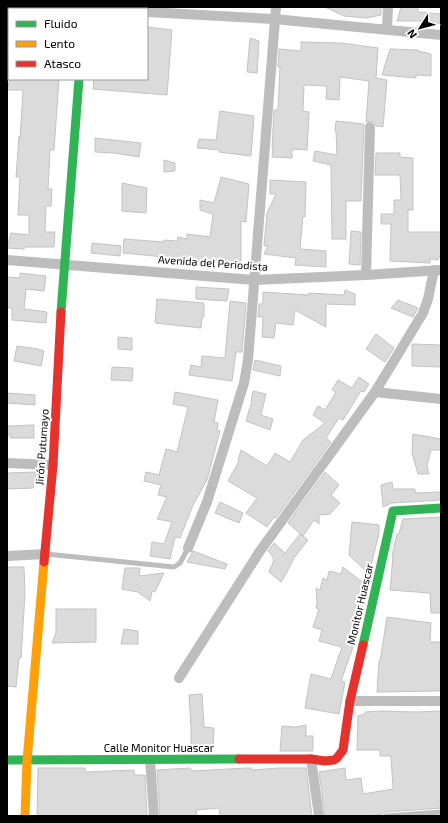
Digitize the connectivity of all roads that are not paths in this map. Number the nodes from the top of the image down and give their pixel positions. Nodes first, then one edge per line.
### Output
1 (66, 7) edge
2 (276, 7) edge
3 (388, 7) edge
4 (84, 8) edge
5 (148, 12) edge
6 (274, 19) junction
7 (387, 29) junction
8 (441, 35) edge
9 (79, 80) edge
10 (370, 127) dead end
11 (7, 260) edge
12 (64, 264) junction
13 (437, 270) edge
14 (366, 275) junction
15 (254, 280) junction
16 (375, 392) junction
17 (441, 399) edge
18 (7, 463) edge
19 (53, 465) junction
20 (441, 508) edge
21 (188, 548) joint
22 (46, 554) junction
23 (7, 556) edge
24 (179, 678) dead end
25 (350, 701) junction
26 (441, 701) edge
27 (343, 750) joint
28 (311, 759) junction
29 (7, 760) edge
30 (150, 760) junction
31 (27, 761) junction
32 (441, 812) edge
33 (25, 816) edge
34 (154, 816) edge
35 (319, 816) edge
36 (386, 816) edge

1 - 4 street
2 - 6 street
3 - 7 street
5 - 6 street
6 - 7 street
6 - 15 street
7 - 8 street
9 - 12 street, Jirón Putumayo
10 - 14 street
11 - 12 street, Avenida del Periodista
12 - 15 street, Avenida del Periodista
12 - 19 street, Jirón Putumayo
13 - 14 street, Avenida del Periodista
13 - 16 street
14 - 15 street, Avenida del Periodista
15 - 21 street
16 - 17 street
16 - 24 street
18 - 19 street
19 - 22 street, Jirón Putumayo
20 - 25 street, Monitor Huascar
21 - 22 lane
22 - 23 street
22 - 31 street, Jirón Putumayo
25 - 26 street
25 - 27 street, Monitor Huascar
27 - 28 street, Calle Monitor Huascar
28 - 30 street, Calle Monitor Huascar
28 - 35 street
29 - 31 street, Calle Monitor Huascar
30 - 31 street, Calle Monitor Huascar
30 - 34 street
31 - 33 street, Jirón Putumayo
32 - 36 lane

